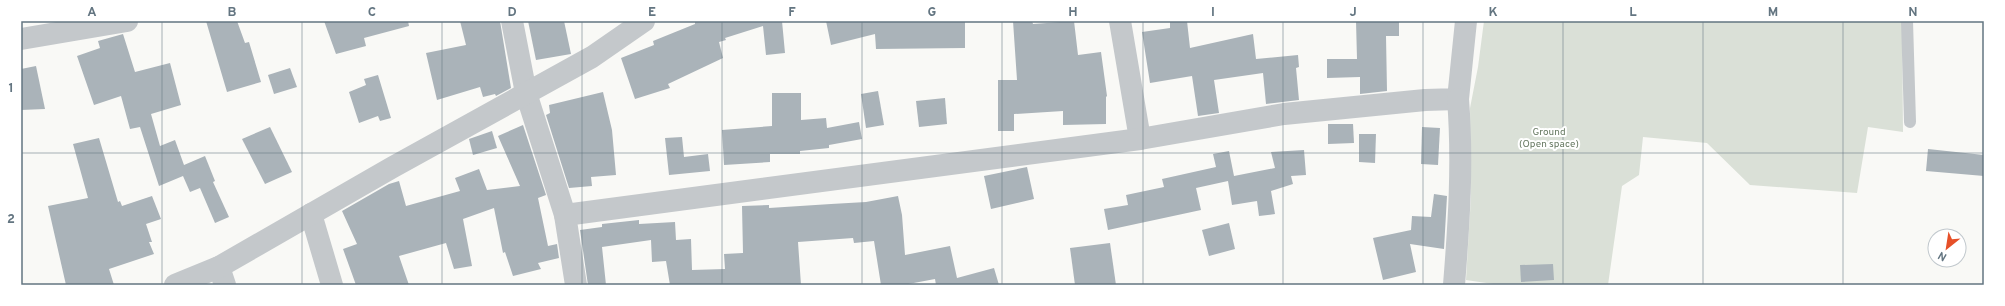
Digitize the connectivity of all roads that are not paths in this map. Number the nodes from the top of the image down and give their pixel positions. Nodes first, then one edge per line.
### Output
1 (127, 21) edge
2 (512, 21) edge
3 (644, 21) edge
4 (1120, 21) edge
5 (1466, 21) edge
6 (1907, 21) edge
7 (21, 39) edge
8 (526, 93) junction
9 (1458, 100) junction
10 (1910, 122) dead end
11 (1140, 139) junction
12 (311, 214) junction
13 (565, 215) junction
14 (222, 276) edge
15 (175, 285) edge
16 (332, 285) edge
17 (576, 285) edge
18 (1454, 285) edge

1 - 7 street
2 - 8 street
3 - 8 street
4 - 11 street
5 - 9 street
6 - 10 lane
8 - 12 street
8 - 13 street
9 - 11 street
9 - 18 street
11 - 13 street
12 - 14 street
12 - 16 street
13 - 17 street
14 - 15 street

